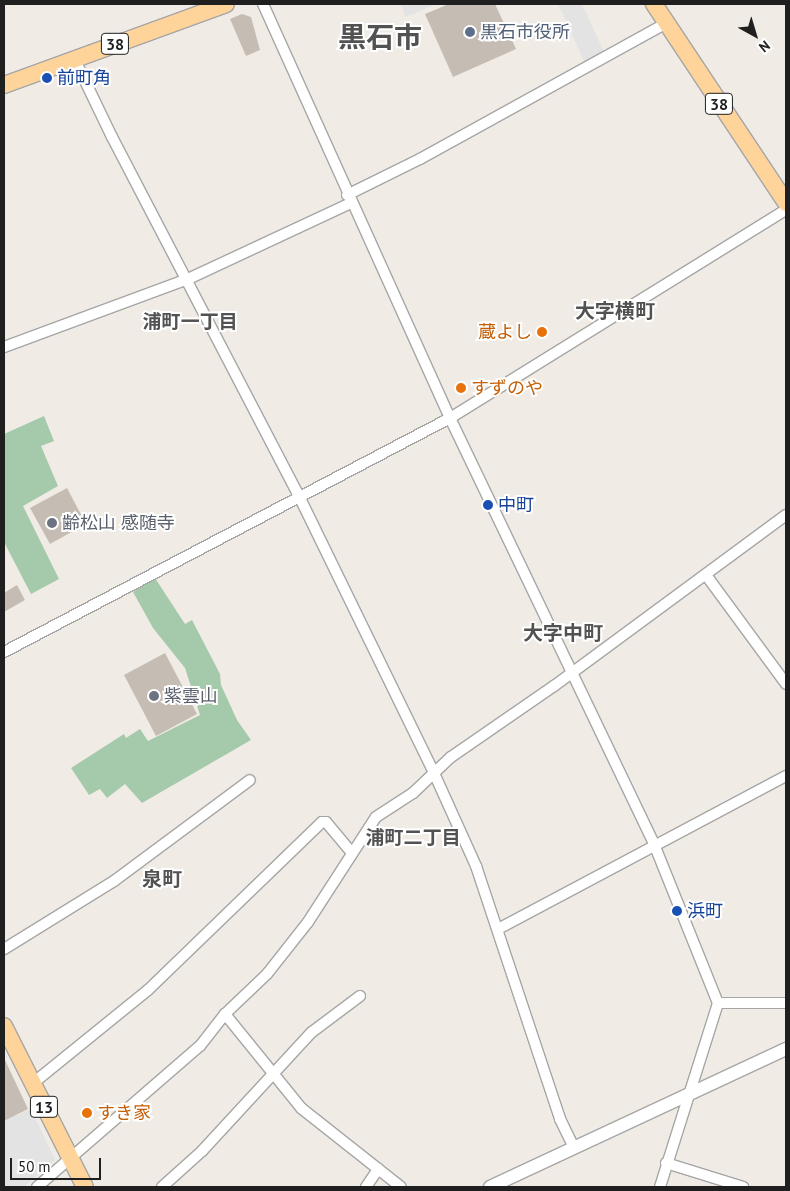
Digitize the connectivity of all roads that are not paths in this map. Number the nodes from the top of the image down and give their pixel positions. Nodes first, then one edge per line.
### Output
1 (226, 4) edge
2 (263, 4) edge
3 (654, 4) edge
4 (666, 24) junction
5 (74, 58) junction
6 (5, 82) edge
7 (349, 199) junction
8 (786, 203) edge
9 (786, 210) edge
10 (188, 279) junction
11 (4, 347) edge
12 (450, 418) junction
13 (298, 494) junction
14 (786, 515) edge
15 (706, 575) junction
16 (4, 652) edge
17 (572, 671) junction
18 (786, 684) edge
19 (434, 773) junction
20 (786, 776) edge
21 (250, 780) dead end
22 (654, 844) junction
23 (352, 853) junction
24 (498, 928) junction
25 (4, 949) edge
26 (360, 996) dead end
27 (718, 1003) junction
28 (786, 1003) edge
29 (225, 1014) junction
30 (4, 1026) edge
31 (786, 1050) edge
32 (273, 1075) junction
33 (32, 1084) junction
34 (692, 1094) junction
35 (574, 1148) junction
36 (70, 1160) junction
37 (666, 1163) junction
38 (378, 1169) junction
39 (37, 1187) edge
40 (85, 1187) edge
41 (162, 1187) edge
42 (366, 1187) edge
43 (401, 1187) edge
44 (490, 1187) edge
45 (660, 1187) edge
46 (743, 1187) edge

1 - 5 main road, 38
2 - 7 street
3 - 4 main road, 38
4 - 7 street
4 - 8 main road, 38
5 - 6 main road, 38
5 - 10 street
7 - 10 street
7 - 12 street
9 - 12 street
10 - 11 street
10 - 13 street
12 - 13 street
12 - 17 street
13 - 16 street
13 - 19 street
14 - 15 street
15 - 17 street
15 - 18 street
17 - 19 street
17 - 22 street
19 - 23 street
19 - 24 street
20 - 22 street
21 - 25 street
22 - 24 street
22 - 27 street
23 - 29 street
23 - 33 street
24 - 35 street
26 - 32 street
27 - 28 street
27 - 34 street
29 - 32 street
29 - 36 street
30 - 33 main road, 13
31 - 34 street
32 - 38 street
32 - 41 street
33 - 36 main road, 13
34 - 35 street
34 - 37 street
35 - 44 street
36 - 39 street
36 - 40 main road, 13
37 - 45 street
37 - 46 street
38 - 42 street
38 - 43 street

